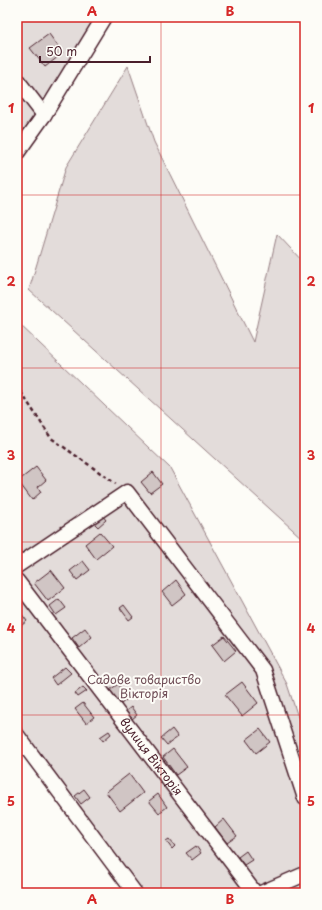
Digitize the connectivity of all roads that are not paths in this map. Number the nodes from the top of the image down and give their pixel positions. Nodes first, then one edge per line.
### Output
1 (104, 17) edge
2 (17, 80) edge
3 (44, 115) junction
4 (17, 153) edge
5 (17, 566) edge
6 (17, 582) edge
7 (17, 735) edge
8 (305, 798) edge
9 (305, 874) edge
10 (135, 893) edge
11 (255, 893) edge
12 (261, 893) edge

1 - 3 street
2 - 3 street
3 - 4 street
5 - 8 street
6 - 11 street, вулиця Вікторія
7 - 10 street
9 - 12 street

